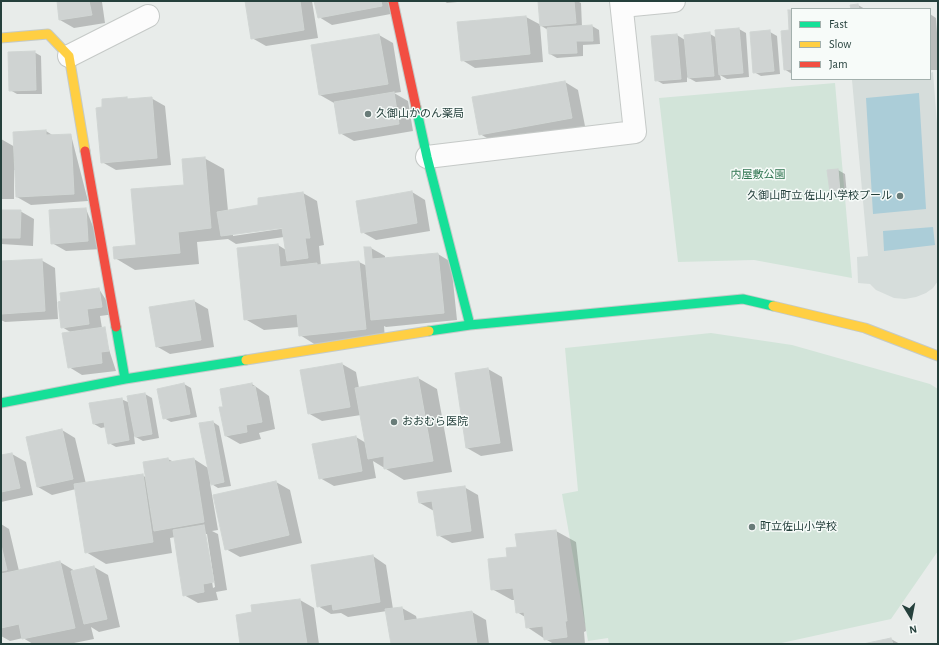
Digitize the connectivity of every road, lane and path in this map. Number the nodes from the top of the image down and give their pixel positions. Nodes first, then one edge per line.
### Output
1 (393, 1) edge
2 (674, 1) edge
3 (621, 3) edge
4 (148, 16) dead end
5 (1, 38) edge
6 (69, 56) junction
7 (427, 157) junction
8 (470, 325) junction
9 (938, 356) edge
10 (125, 379) junction
11 (1, 403) edge

1 - 7 street
2 - 3 street
3 - 7 street
4 - 6 street
5 - 6 street
6 - 10 street
7 - 8 street
8 - 9 street
8 - 10 street
10 - 11 street

